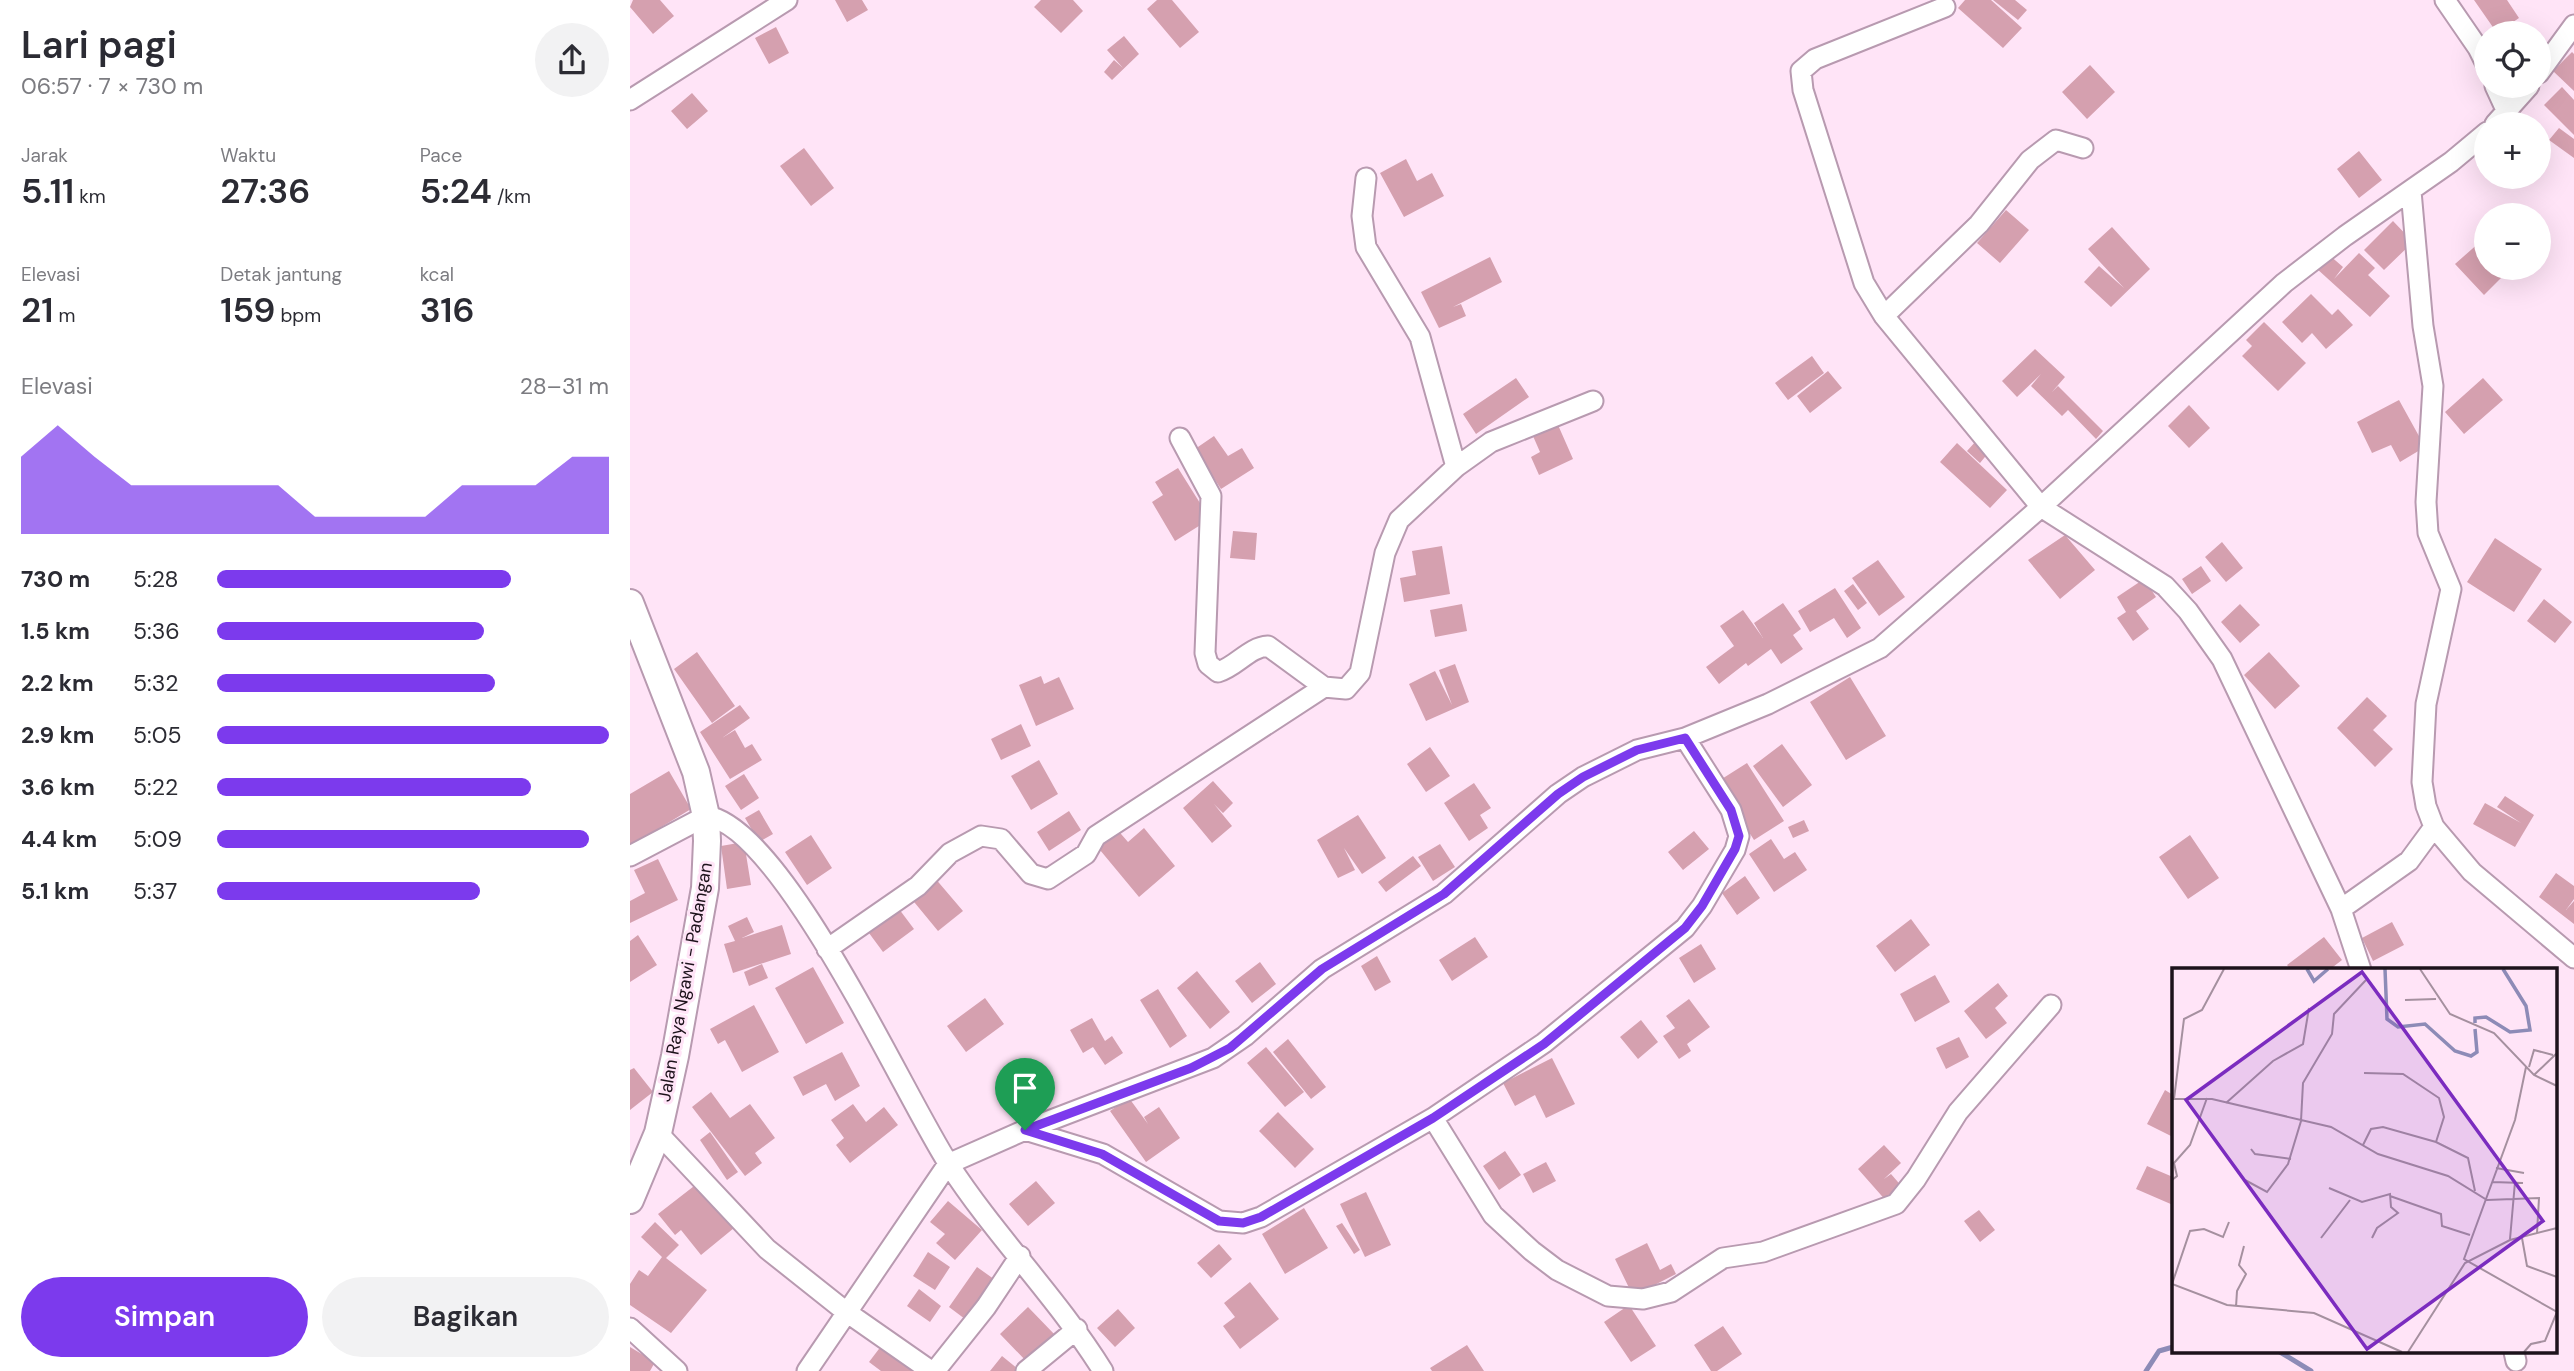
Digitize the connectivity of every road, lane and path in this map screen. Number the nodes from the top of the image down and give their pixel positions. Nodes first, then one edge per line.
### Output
1 (787, 0) edge
2 (2445, 0) edge
3 (1945, 7) dead end
4 (2574, 25) edge
5 (2474, 42) edge
6 (2551, 57) edge
7 (2518, 98) edge
8 (630, 100) edge
9 (2506, 112) edge
10 (2474, 142) edge
11 (2083, 148) dead end
12 (1366, 178) dead end
13 (2411, 191) junction
14 (1884, 316) junction
15 (1593, 401) dead end
16 (1180, 439) dead end
17 (1456, 467) junction
18 (2041, 507) junction
19 (630, 603) edge
20 (1324, 687) junction
21 (1685, 738) junction
22 (706, 816) junction
23 (2434, 827) junction
24 (630, 856) edge
25 (2341, 909) junction
26 (827, 949) junction
27 (2574, 958) edge
28 (2360, 968) edge
29 (2052, 1005) dead end
30 (1433, 1118) junction
31 (1025, 1130) junction
32 (658, 1133) junction
33 (948, 1164) junction
34 (630, 1200) edge
35 (1020, 1256) junction
36 (845, 1311) junction
37 (630, 1328) edge
38 (1077, 1329) junction
39 (677, 1371) edge
40 (807, 1371) edge
41 (933, 1371) edge
42 (1026, 1371) edge
43 (1103, 1371) edge

1 - 8 street
2 - 5 street
3 - 14 street
4 - 6 street
7 - 9 street
10 - 13 street
11 - 14 street
12 - 17 street
13 - 18 street
13 - 23 street
14 - 18 street
15 - 17 street
16 - 20 street
17 - 20 street
18 - 21 street
18 - 25 street
19 - 22 highway, Jalan Raya Ngawi - Padangan
20 - 26 street
21 - 30 street
21 - 31 street
22 - 24 street
22 - 26 street
22 - 32 highway, Jalan Raya Ngawi - Padangan
23 - 25 street
23 - 27 street
25 - 28 street
26 - 33 street
29 - 30 street
30 - 31 street
31 - 33 street
32 - 34 highway, Jalan Raya Ngawi - Padangan
32 - 36 street
33 - 35 street
33 - 36 street
35 - 38 street
35 - 41 street
36 - 40 street
36 - 41 street
37 - 39 street
38 - 42 street
38 - 43 street

